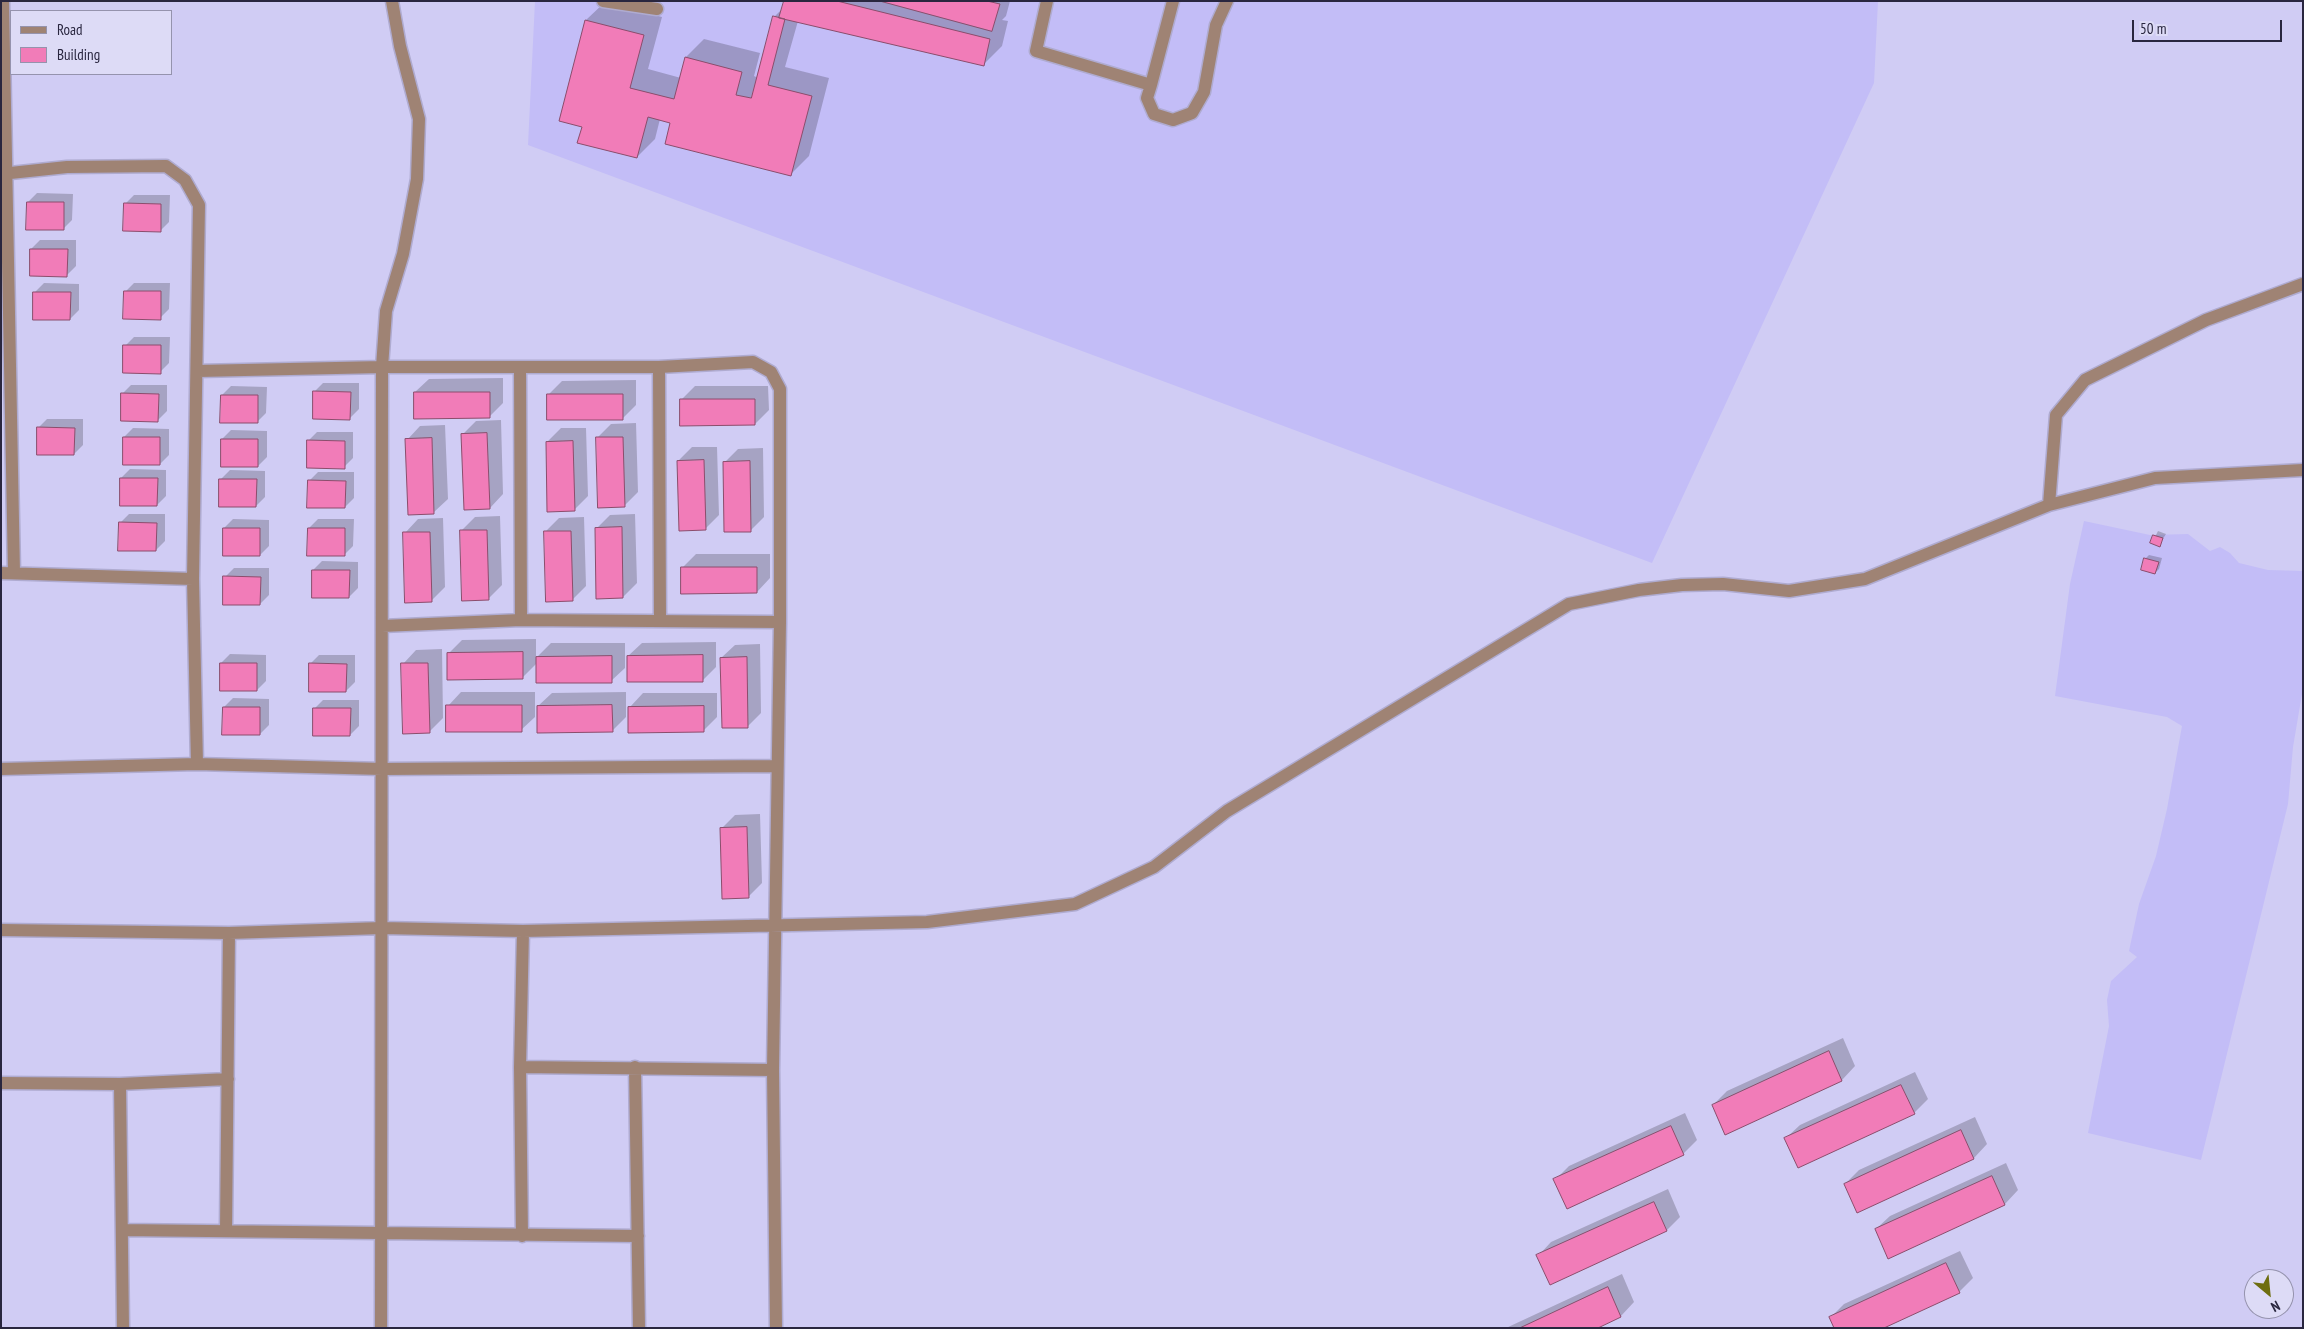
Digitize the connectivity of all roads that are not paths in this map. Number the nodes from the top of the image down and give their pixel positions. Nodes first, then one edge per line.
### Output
1 (3, 1) edge
2 (392, 1) edge
3 (603, 1) edge
4 (1047, 1) edge
5 (1173, 1) edge
6 (1227, 1) edge
7 (657, 9) dead end
8 (1151, 85) junction
9 (4, 174) edge
10 (2303, 284) edge
11 (6, 360) edge
12 (382, 367) junction
13 (658, 367) junction
14 (520, 368) junction
15 (198, 371) junction
16 (2303, 470) edge
17 (2049, 505) junction
18 (8, 573) edge
19 (193, 579) junction
20 (521, 620) junction
21 (660, 620) junction
22 (780, 622) junction
23 (382, 626) junction
24 (198, 764) junction
25 (776, 766) junction
26 (1, 769) edge
27 (382, 769) junction
28 (776, 925) junction
29 (382, 928) junction
30 (1, 930) edge
31 (524, 931) junction
32 (229, 933) junction
33 (520, 1066) junction
34 (635, 1067) junction
35 (773, 1070) junction
36 (228, 1079) junction
37 (1, 1083) edge
38 (120, 1084) junction
39 (122, 1230) junction
40 (226, 1230) junction
41 (381, 1234) junction
42 (522, 1236) junction
43 (638, 1236) junction
44 (123, 1328) edge
45 (381, 1328) edge
46 (639, 1328) edge
47 (776, 1328) edge

1 - 9 street
2 - 12 street
3 - 7 street
4 - 8 street
5 - 8 street
6 - 8 street
9 - 11 street
9 - 15 street
10 - 17 street
11 - 18 street
12 - 14 street
12 - 15 street
12 - 23 street
13 - 14 street
13 - 21 street
13 - 22 street
14 - 20 street
15 - 19 street
16 - 17 street
17 - 28 street
18 - 19 street
19 - 24 street
20 - 21 street
20 - 23 street
21 - 22 street
22 - 25 street
23 - 27 street
24 - 26 street
24 - 27 street
25 - 27 street
25 - 28 street
27 - 29 street
28 - 31 street
28 - 35 street
29 - 31 street
29 - 32 street
29 - 41 street
30 - 32 street
31 - 33 street
32 - 36 street
33 - 34 street
33 - 42 street
34 - 35 street
34 - 43 street
35 - 47 street
36 - 38 street
36 - 40 street
37 - 38 street
38 - 39 street
39 - 40 street
39 - 44 street
40 - 41 street
41 - 42 street
41 - 45 street
42 - 43 street
43 - 46 street

